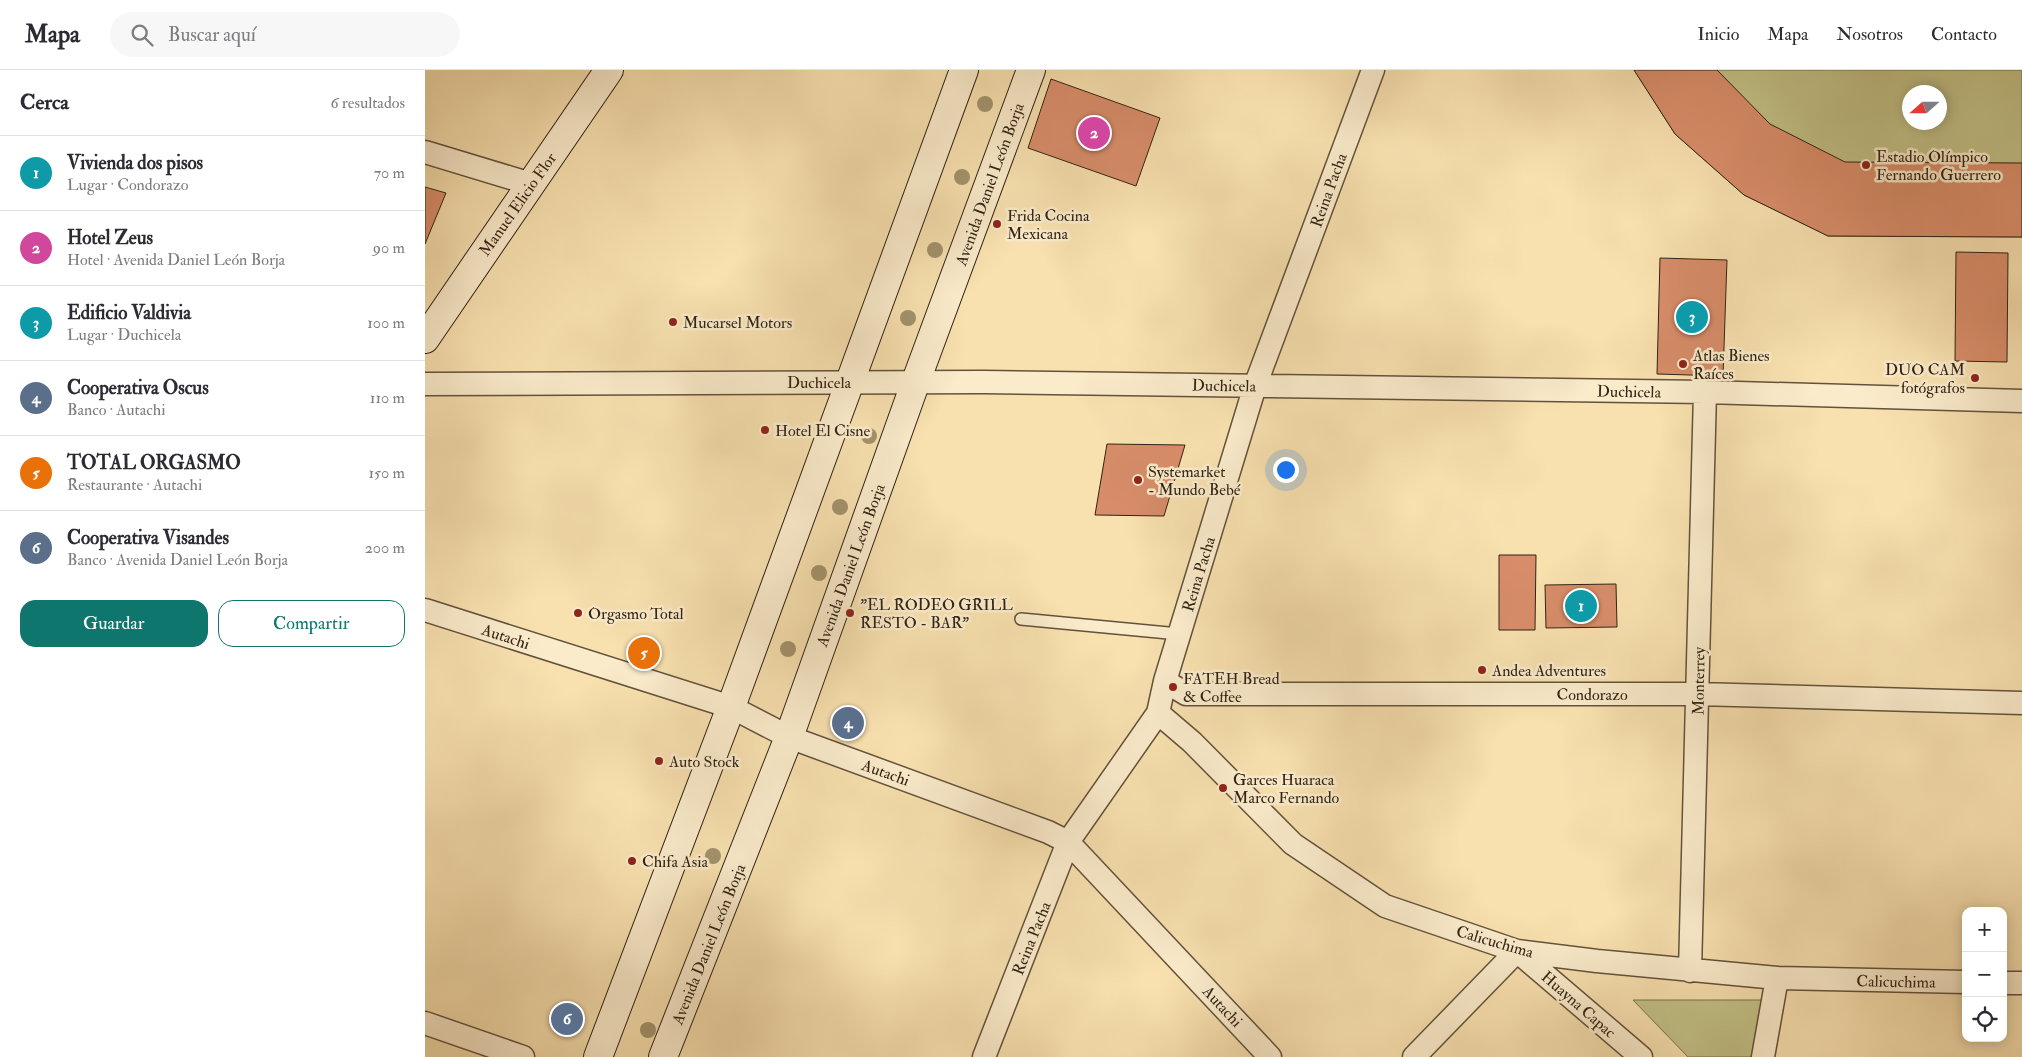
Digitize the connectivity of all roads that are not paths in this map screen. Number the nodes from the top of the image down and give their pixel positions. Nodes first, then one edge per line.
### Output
1 (609, 70) edge
2 (964, 70) edge
3 (1031, 70) edge
4 (1373, 70) edge
5 (425, 152) edge
6 (531, 184) junction
7 (425, 339) edge
8 (850, 381) junction
9 (916, 382) junction
10 (425, 384) edge
11 (1255, 386) junction
12 (1705, 392) junction
13 (2022, 401) edge
14 (425, 610) edge
15 (1021, 620) dead end
16 (1179, 634) junction
17 (1165, 681) junction
18 (1698, 694) junction
19 (2022, 703) edge
20 (731, 707) junction
21 (1158, 713) junction
22 (789, 736) junction
23 (1069, 842) junction
24 (1517, 951) junction
25 (1690, 971) junction
26 (1777, 978) junction
27 (1962, 982) edge
28 (2007, 983) edge
29 (2022, 983) edge
30 (425, 1023) edge
31 (523, 1057) edge
32 (598, 1057) edge
33 (663, 1057) edge
34 (983, 1057) edge
35 (1271, 1057) edge
36 (1414, 1057) edge
37 (1641, 1057) edge
38 (1763, 1057) edge

1 - 6 main road, Manuel Elicio Flor
2 - 8 main road
3 - 9 main road, Avenida Daniel León Borja
4 - 11 street, Reina Pacha
5 - 6 street
6 - 7 main road, Manuel Elicio Flor
8 - 9 street, Duchicela
8 - 10 street, Duchicela
8 - 20 main road
9 - 11 street, Duchicela
9 - 22 main road, Avenida Daniel León Borja
11 - 12 street, Duchicela
11 - 16 street, Reina Pacha
12 - 13 street, Duchicela
12 - 18 street, Monterrey
14 - 20 street, Autachi
15 - 16 lane
16 - 17 street, Reina Pacha
17 - 18 street, Condorazo
17 - 21 street, Reina Pacha
18 - 19 street, Condorazo
18 - 25 street, Monterrey
20 - 22 street, Autachi
20 - 32 main road
21 - 23 street, Reina Pacha
21 - 24 street, Calicuchima
22 - 23 street, Autachi
22 - 33 main road, Avenida Daniel León Borja
23 - 34 street, Reina Pacha
23 - 35 street, Autachi
24 - 25 street, Calicuchima
24 - 36 street
24 - 37 street, Huayna Capac
25 - 26 street, Calicuchima
26 - 27 street, Calicuchima
26 - 38 street
28 - 29 street
30 - 31 street

